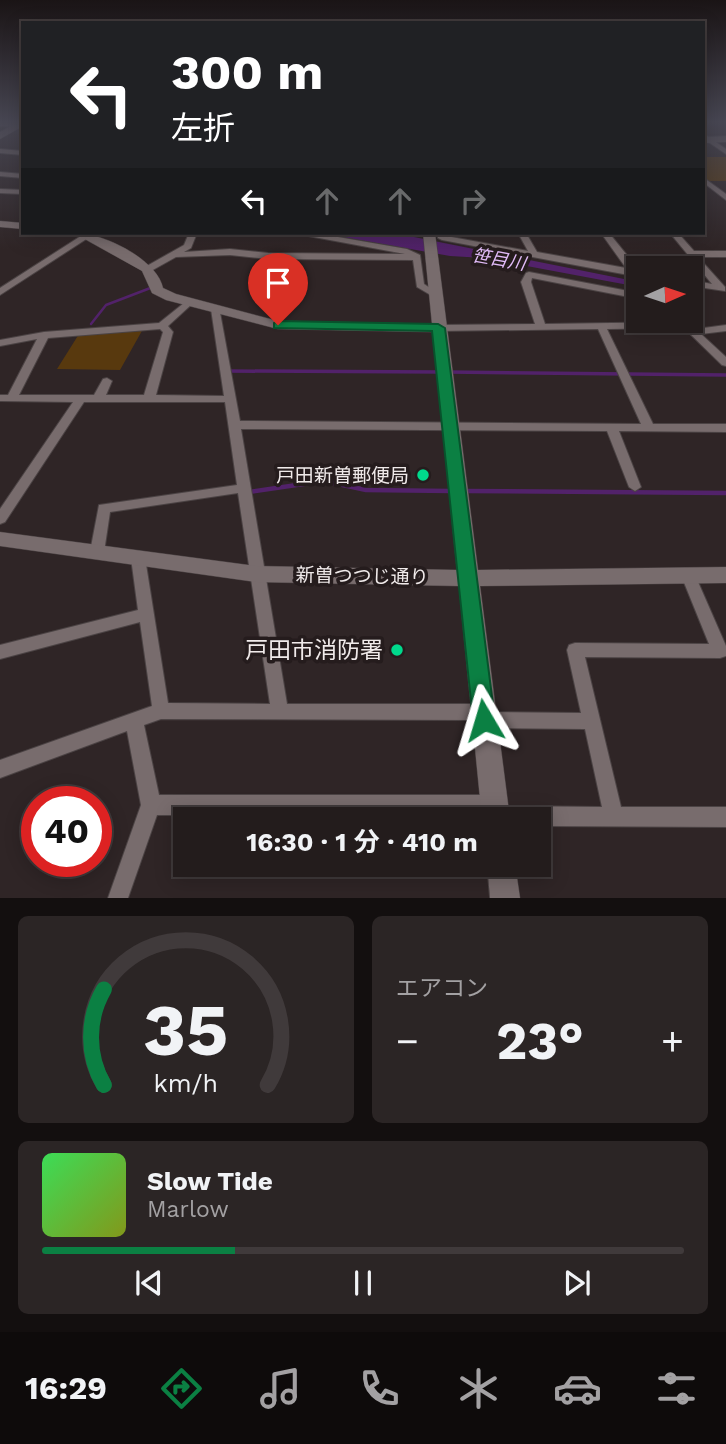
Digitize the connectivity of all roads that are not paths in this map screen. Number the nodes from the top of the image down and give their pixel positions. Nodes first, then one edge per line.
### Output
1 (0, 174) edge
2 (21, 176) edge
3 (705, 181) edge
4 (726, 182) edge
5 (0, 191) edge
6 (11, 191) junction
7 (21, 192) edge
8 (726, 198) edge
9 (0, 199) edge
10 (0, 224) edge
11 (21, 226) edge
12 (83, 235) edge
13 (86, 235) edge
14 (192, 235) edge
15 (429, 235) edge
16 (441, 235) edge
17 (523, 235) edge
18 (607, 235) edge
19 (676, 235) edge
20 (337, 236) edge
21 (174, 254) junction
22 (534, 254) junction
23 (691, 254) junction
24 (726, 254) edge
25 (417, 257) junction
26 (626, 261) edge
27 (148, 269) junction
28 (626, 273) edge
29 (704, 285) edge
30 (434, 289) junction
31 (723, 289) edge
32 (0, 292) edge
33 (626, 294) edge
34 (189, 303) junction
35 (216, 309) junction
36 (162, 326) junction
37 (626, 327) edge
38 (704, 327) edge
39 (438, 328) junction
40 (541, 328) junction
41 (601, 328) junction
42 (726, 328) edge
43 (694, 333) edge
44 (44, 335) junction
45 (0, 343) edge
46 (726, 363) edge
47 (107, 381) dead end
48 (6, 398) edge
49 (80, 399) junction
50 (98, 399) junction
51 (149, 399) junction
52 (230, 400) junction
53 (234, 425) junction
54 (449, 427) junction
55 (612, 428) junction
56 (649, 428) junction
57 (726, 429) edge
58 (635, 487) dead end
59 (244, 488) junction
60 (0, 519) edge
61 (0, 539) edge
62 (97, 552) junction
63 (138, 558) junction
64 (256, 574) junction
65 (688, 575) junction
66 (726, 575) edge
67 (466, 578) junction
68 (145, 614) junction
69 (723, 651) edge
70 (0, 652) edge
71 (279, 709) junction
72 (161, 711) junction
73 (484, 716) junction
74 (592, 721) junction
75 (134, 722) junction
76 (0, 769) edge
77 (150, 805) junction
78 (227, 807) edge
79 (494, 807) edge
80 (551, 815) edge
81 (614, 817) junction
82 (726, 817) edge
83 (503, 877) edge
84 (118, 898) edge
85 (505, 898) edge

1 - 2 street
3 - 4 street
3 - 8 street
5 - 6 street
6 - 7 street
6 - 9 street
10 - 11 street
12 - 32 street
13 - 27 street
14 - 21 street
15 - 30 street
16 - 22 street
17 - 22 street
18 - 26 street
19 - 23 street
20 - 25 street
21 - 25 street
21 - 27 street
22 - 28 street
23 - 24 street
23 - 31 street
25 - 30 street
27 - 34 street
29 - 31 street
30 - 39 street
33 - 40 street
34 - 35 street
34 - 36 street
35 - 39 street
35 - 52 street
36 - 44 street
36 - 51 street
37 - 41 street
38 - 42 street
39 - 40 street
39 - 54 street
40 - 41 street
41 - 56 street
43 - 46 street
44 - 45 street
44 - 48 street
47 - 50 street
48 - 49 street
49 - 50 street
49 - 60 street
50 - 51 street
51 - 52 street
52 - 53 street
53 - 54 street
53 - 59 street
54 - 55 street
54 - 67 street
55 - 56 street
55 - 58 street
56 - 57 street
59 - 62 street
59 - 64 street
61 - 62 street, 新曽つつじ通り
62 - 63 street, 新曽つつじ通り
63 - 64 street, 新曽つつじ通り
63 - 68 street
64 - 67 street, 新曽つつじ通り
64 - 71 street
65 - 66 street, 新曽つつじ通り
65 - 67 street, 新曽つつじ通り
65 - 69 street
67 - 73 street
68 - 70 street
68 - 72 street
69 - 74 street
71 - 72 street
71 - 73 street
72 - 75 street
73 - 74 street
73 - 79 street
74 - 81 street
75 - 76 street
75 - 77 street
77 - 78 street
77 - 84 street
80 - 81 street
81 - 82 street
83 - 85 street

